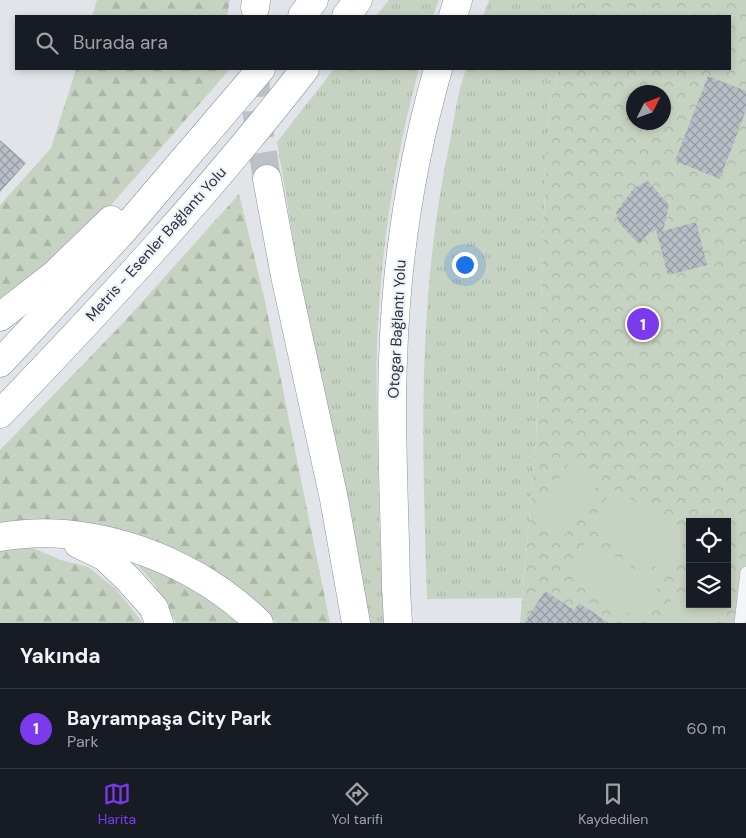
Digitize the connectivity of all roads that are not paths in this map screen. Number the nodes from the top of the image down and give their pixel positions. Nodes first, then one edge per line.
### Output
1 (314, 0) edge
2 (358, 0) edge
3 (458, 0) edge
4 (303, 15) edge
5 (347, 15) edge
6 (453, 15) edge
7 (260, 70) edge
8 (304, 70) edge
9 (438, 70) edge
10 (172, 174) junction
11 (267, 179) tunnel mouth
12 (0, 317) edge
13 (0, 363) edge
14 (0, 414) edge
15 (49, 533) junction
16 (0, 537) edge
17 (746, 572) edge
18 (159, 623) edge
19 (259, 623) edge
20 (356, 623) edge
21 (398, 623) edge
22 (740, 623) edge

1 - 4 highway
2 - 5 highway
3 - 6 highway
7 - 10 highway
8 - 14 highway, Metris - Esenler Bağlantı Yolu
9 - 21 highway, Otogar Bağlantı Yolu
10 - 12 highway
10 - 13 highway
11 - 20 highway
15 - 16 highway
15 - 18 highway
15 - 19 highway
17 - 22 lane

